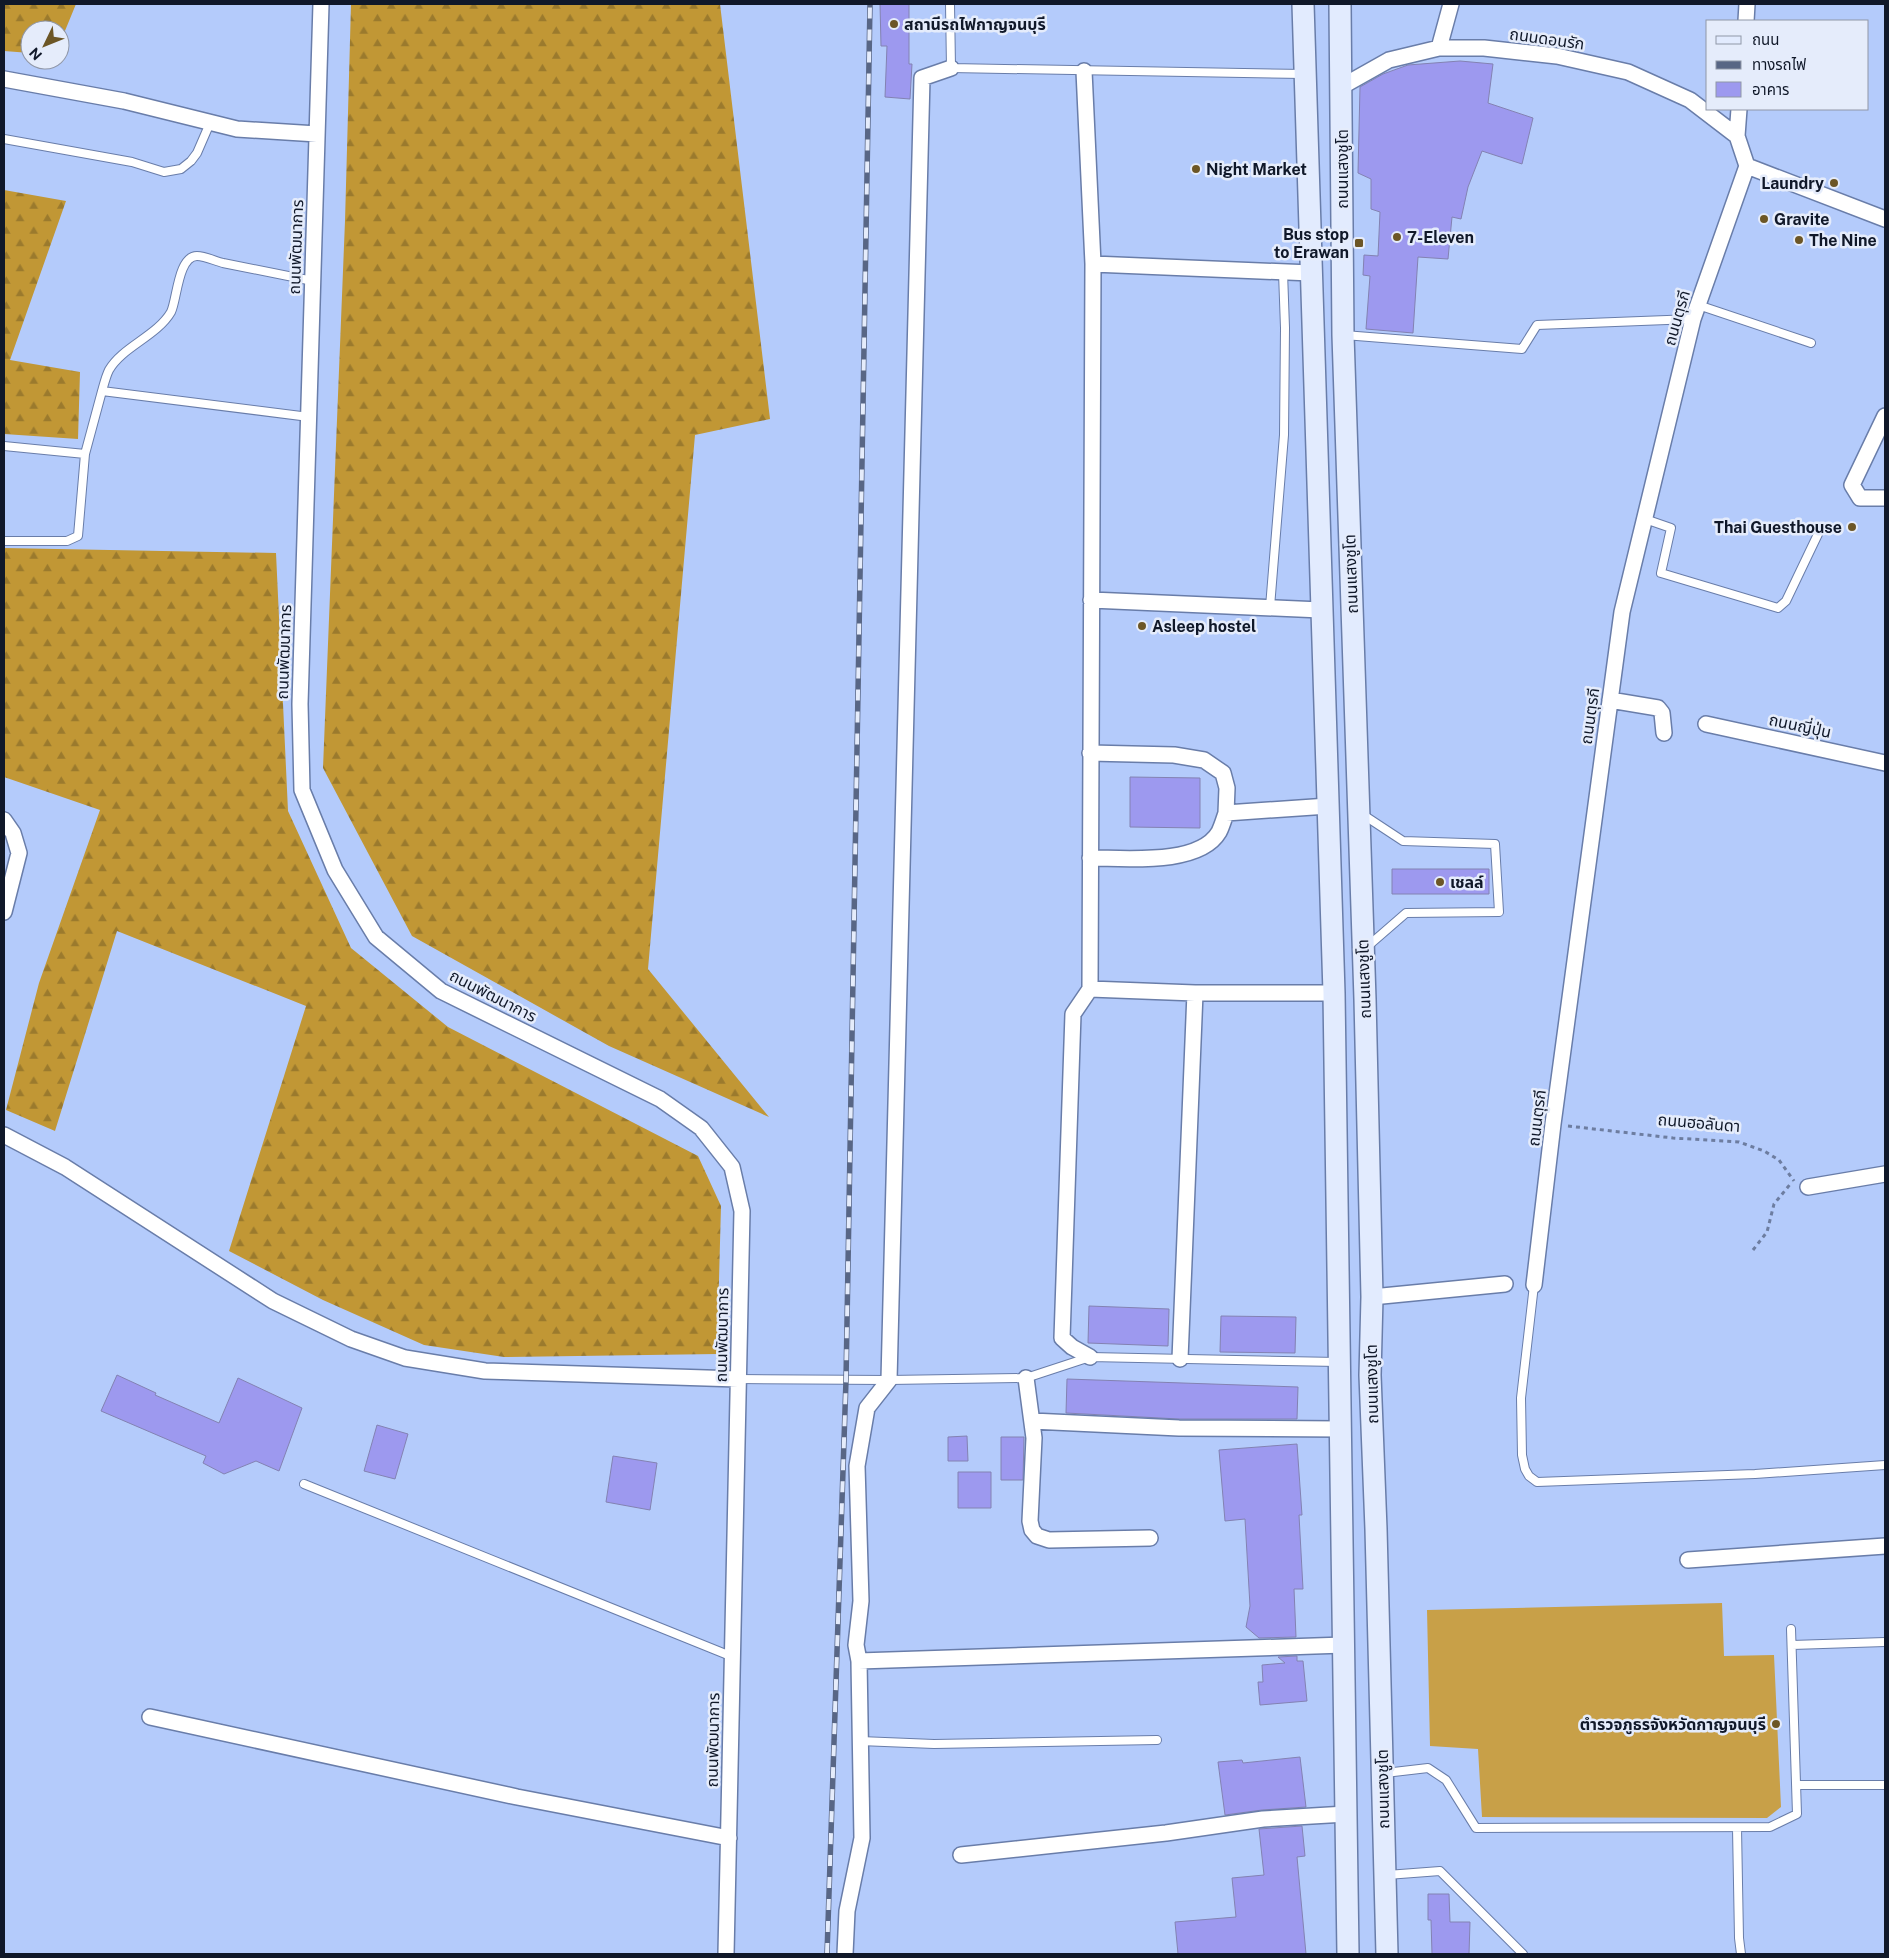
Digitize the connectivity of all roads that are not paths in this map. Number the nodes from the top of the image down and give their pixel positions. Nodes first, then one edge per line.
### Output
1 (320, 4) edge
2 (950, 4) edge
3 (1303, 4) edge
4 (1340, 4) edge
5 (1451, 4) edge
6 (1748, 4) edge
7 (1746, 20) edge
8 (1439, 48) junction
9 (951, 68) junction
10 (1084, 71) junction
11 (1306, 74) junction
12 (4, 79) edge
13 (1341, 87) junction
14 (1739, 110) edge
15 (210, 123) junction
16 (317, 134) junction
17 (1737, 136) junction
18 (4, 139) edge
19 (1747, 166) junction
20 (1885, 219) edge
21 (1093, 264) junction
22 (1283, 272) junction
23 (1311, 273) junction
24 (313, 281) junction
25 (1698, 304) junction
26 (1693, 319) junction
27 (1343, 335) junction
28 (1811, 343) dead end
29 (102, 391) junction
30 (1885, 416) edge
31 (309, 417) junction
32 (4, 446) edge
33 (85, 454) junction
34 (1885, 498) edge
35 (1645, 520) junction
36 (1819, 532) dead end
37 (4, 541) edge
38 (1091, 600) junction
39 (1270, 607) junction
40 (1321, 610) junction
41 (1324, 694) junction
42 (1355, 696) junction
43 (1610, 700) junction
44 (1706, 724) dead end
45 (1664, 733) dead end
46 (1090, 753) junction
47 (1885, 763) edge
48 (1328, 806) junction
49 (1359, 811) junction
50 (1226, 813) junction
51 (4, 820) edge
52 (1090, 858) junction
53 (6, 889) edge
54 (4, 912) edge
55 (1363, 950) junction
56 (1090, 989) junction
57 (1195, 993) junction
58 (1334, 993) junction
59 (1365, 999) junction
60 (4, 1135) edge
61 (1885, 1174) edge
62 (1808, 1186) road end
63 (1505, 1284) dead end
64 (1534, 1284) joint
65 (1372, 1297) junction
66 (1090, 1358) junction
67 (1180, 1359) junction
68 (1340, 1362) junction
69 (1026, 1378) junction
70 (738, 1379) junction
71 (888, 1380) junction
72 (1032, 1421) junction
73 (1341, 1429) junction
74 (1885, 1465) edge
75 (304, 1484) dead end
76 (1376, 1529) junction
77 (1342, 1530) junction
78 (1150, 1538) dead end
79 (1885, 1546) edge
80 (1688, 1560) dead end
81 (1791, 1629) dead end
82 (1885, 1642) edge
83 (1344, 1645) junction
84 (1792, 1645) junction
85 (732, 1657) junction
86 (859, 1662) junction
87 (150, 1718) dead end
88 (859, 1740) junction
89 (1158, 1740) dead end
90 (1383, 1773) junction
91 (1796, 1785) junction
92 (1885, 1785) edge
93 (1346, 1814) junction
94 (1738, 1828) junction
95 (729, 1838) junction
96 (961, 1855) dead end
97 (1385, 1876) junction
98 (726, 1954) edge
99 (845, 1954) edge
100 (1348, 1954) edge
101 (1386, 1954) edge
102 (1523, 1954) edge
103 (1742, 1954) edge

1 - 16 street, ถนนพัฒนาการ
2 - 9 lane
3 - 11 main road, ถนนแสงชูโต
4 - 13 main road, ถนนแสงชูโต
5 - 8 street
6 - 7 street
8 - 13 street, ถนนดอนรัก
8 - 17 street, ถนนดอนรัก
9 - 10 lane
9 - 71 street
10 - 11 lane
10 - 21 street
11 - 23 main road, ถนนแสงชูโต
12 - 15 street
13 - 27 main road, ถนนแสงชูโต
14 - 17 street
15 - 16 street
15 - 18 lane
16 - 24 street, ถนนพัฒนาการ
17 - 19 street
19 - 20 street
19 - 25 street, ถนนตุรกี
21 - 22 street
21 - 38 street
22 - 23 street
22 - 39 lane
23 - 40 main road, ถนนแสงชูโต
24 - 29 lane
24 - 31 street, ถนนพัฒนาการ
25 - 26 street, ถนนตุรกี
25 - 28 lane
26 - 27 lane
26 - 35 street, ถนนตุรกี
27 - 42 main road, ถนนแสงชูโต
29 - 31 lane
29 - 33 lane
30 - 34 street
31 - 70 street, ถนนพัฒนาการ
32 - 33 lane
33 - 37 lane
35 - 36 lane
35 - 43 street, ถนนตุรกี
38 - 39 street
38 - 46 street
39 - 40 street
40 - 41 main road, ถนนแสงชูโต
41 - 42 main road
41 - 48 main road, ถนนแสงชูโต
42 - 49 main road, ถนนแสงชูโต
43 - 45 street
43 - 64 street, ถนนตุรกี
44 - 47 street, ถนนญี่ปุ่น
46 - 50 street
46 - 52 street
48 - 50 street
48 - 58 main road, ถนนแสงชูโต
49 - 55 main road, ถนนแสงชูโต
49 - 55 lane
50 - 52 street
51 - 53 street
52 - 56 street
53 - 54 street
55 - 59 main road, ถนนแสงชูโต
56 - 57 street
56 - 66 street
57 - 58 street
57 - 67 street
58 - 59 main road
58 - 68 main road, ถนนแสงชูโต
59 - 65 main road, ถนนแสงชูโต
60 - 70 street
61 - 62 street
63 - 65 street
64 - 74 lane
65 - 76 main road, ถนนแสงชูโต
66 - 67 lane
66 - 69 lane
67 - 68 lane
68 - 73 main road, ถนนแสงชูโต
69 - 71 lane
69 - 72 street
70 - 71 lane
70 - 85 street, ถนนพัฒนาการ
71 - 86 street
72 - 73 street
72 - 78 street
73 - 77 main road, ถนนแสงชูโต
75 - 85 lane
76 - 77 main road
76 - 90 main road, ถนนแสงชูโต
77 - 83 main road, ถนนแสงชูโต
79 - 80 street
81 - 84 lane
82 - 84 lane
83 - 86 street
83 - 93 main road, ถนนแสงชูโต
84 - 91 lane
85 - 95 street, ถนนพัฒนาการ
86 - 88 street
87 - 95 street
88 - 89 lane
88 - 99 street
90 - 94 lane
90 - 97 main road, ถนนแสงชูโต
91 - 92 lane
91 - 94 lane
93 - 96 street
93 - 100 main road, ถนนแสงชูโต
94 - 103 lane
95 - 98 street, ถนนพัฒนาการ
97 - 101 main road, ถนนแสงชูโต
97 - 102 lane

